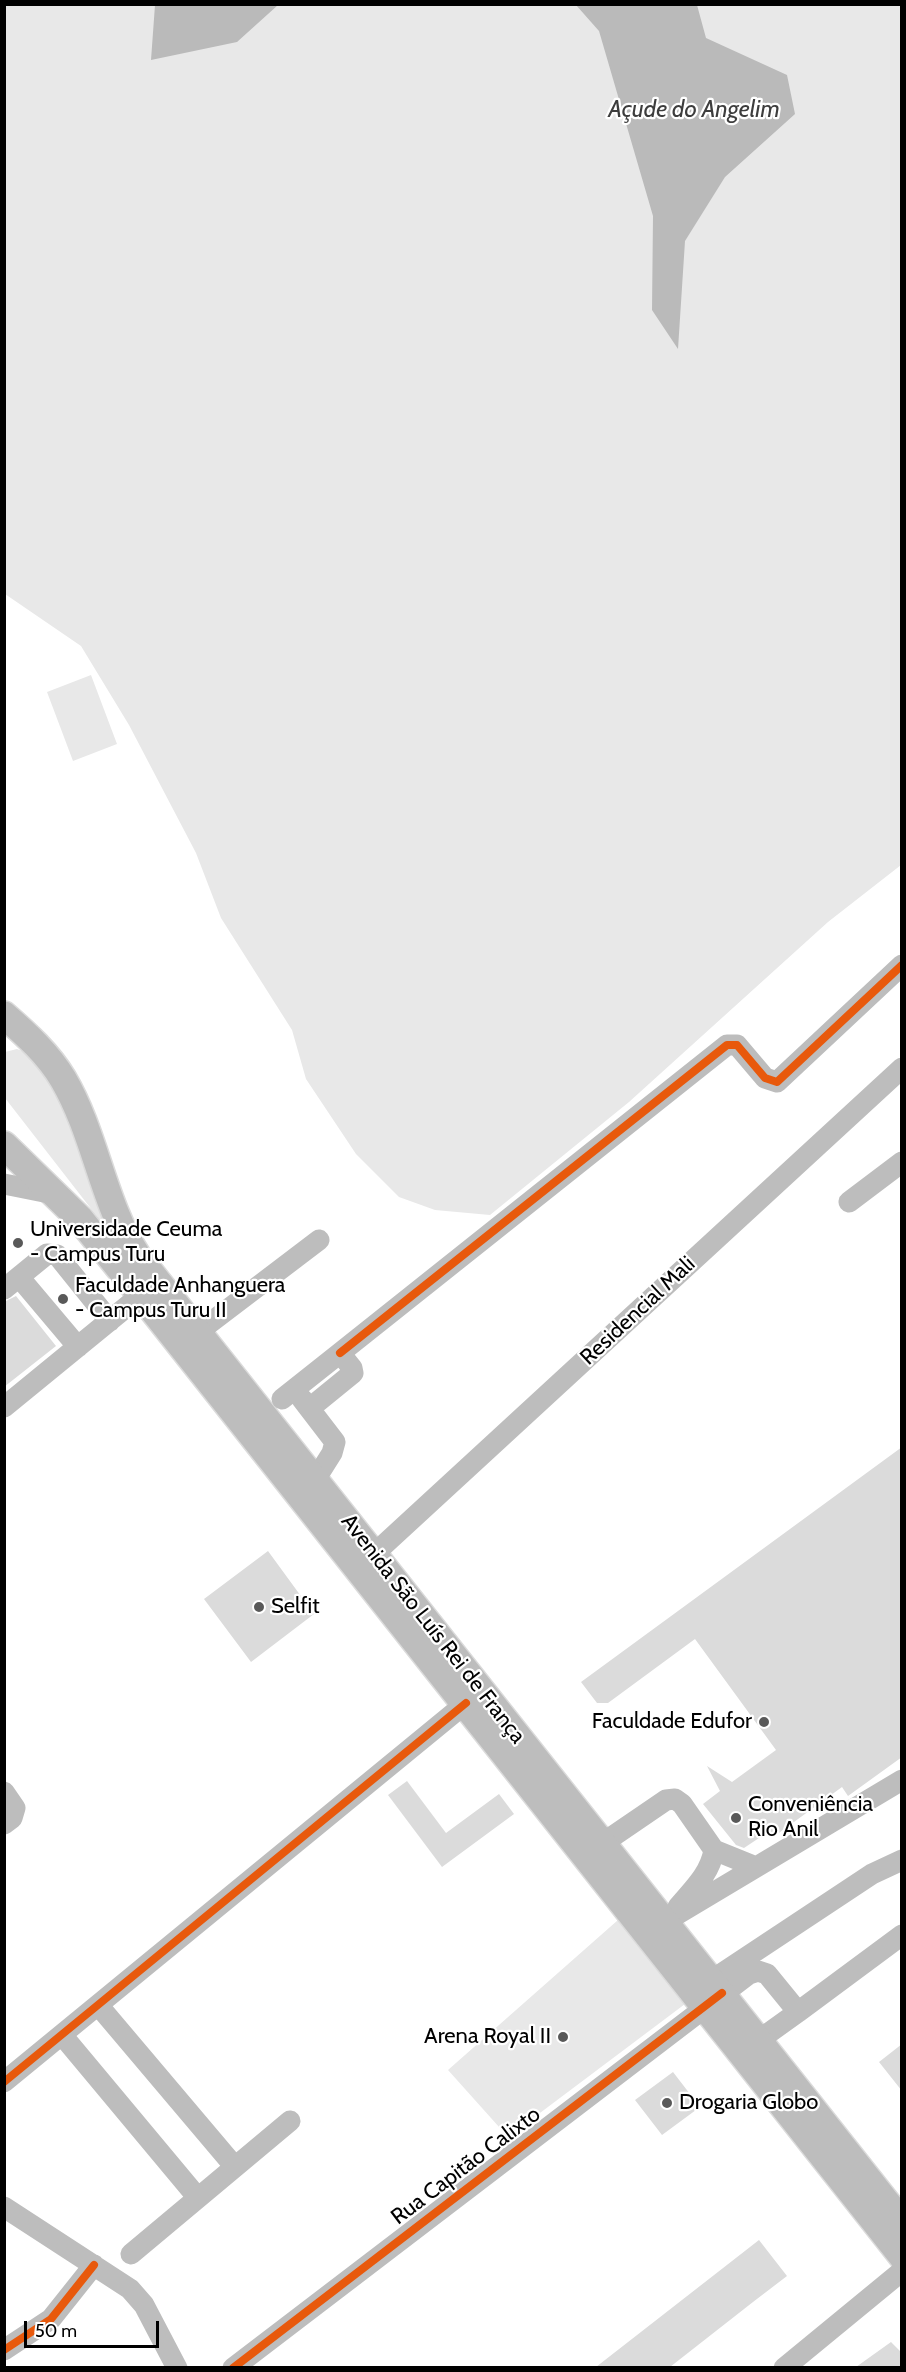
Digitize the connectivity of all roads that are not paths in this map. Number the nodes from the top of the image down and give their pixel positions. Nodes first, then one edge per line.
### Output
1 (902, 965) edge
2 (4, 1015) edge
3 (4, 1040) edge
4 (42, 1051) junction
5 (902, 1068) edge
6 (4, 1123) edge
7 (4, 1145) edge
8 (902, 1162) edge
9 (4, 1184) edge
10 (54, 1194) junction
11 (849, 1202) dead end
12 (319, 1240) dead end
13 (12, 1283) edge
14 (141, 1295) junction
15 (110, 1321) junction
16 (198, 1332) junction
17 (78, 1347) junction
18 (340, 1353) junction
19 (270, 1404) junction
20 (4, 1407) edge
21 (310, 1408) junction
22 (315, 1480) junction
23 (374, 1554) junction
24 (466, 1703) junction
25 (902, 1780) edge
26 (4, 1792) edge
27 (4, 1824) edge
28 (603, 1843) junction
29 (714, 1850) junction
30 (902, 1860) edge
31 (756, 1867) junction
32 (666, 1922) junction
33 (902, 1935) edge
34 (713, 1993) junction
35 (98, 2006) junction
36 (798, 2012) junction
37 (62, 2035) junction
38 (759, 2040) junction
39 (4, 2082) edge
40 (290, 2121) dead end
41 (235, 2167) junction
42 (198, 2198) junction
43 (4, 2207) edge
44 (902, 2222) edge
45 (131, 2254) dead end
46 (902, 2256) edge
47 (94, 2265) junction
48 (902, 2271) edge
49 (4, 2350) edge
50 (177, 2367) edge
51 (232, 2367) edge
52 (784, 2367) edge

1 - 18 street
2 - 4 main road, Avenida São Luís Rei de França
3 - 4 main road
4 - 16 main road, Avenida São Luís Rei de França
5 - 23 street, Residencial Mali
6 - 10 main road
7 - 10 main road, Avenida São Luís Rei de França
8 - 11 street
9 - 10 street
10 - 14 main road, Avenida São Luís Rei de França
12 - 16 street
13 - 15 street
13 - 17 street
14 - 15 street
14 - 24 main road, Avenida São Luís Rei de França
15 - 17 street
16 - 19 main road, Avenida São Luís Rei de França
17 - 20 street
18 - 19 street
18 - 21 street
19 - 21 street
19 - 22 main road, Avenida São Luís Rei de França
21 - 22 street
22 - 23 main road, Avenida São Luís Rei de França
23 - 28 main road, Avenida São Luís Rei de França
24 - 34 main road, Avenida São Luís Rei de França
24 - 35 street
25 - 31 street
26 - 27 street
28 - 29 street
28 - 32 main road, Avenida São Luís Rei de França
29 - 31 street
29 - 32 street
30 - 34 street
31 - 32 street
32 - 34 main road, Avenida São Luís Rei de França
33 - 36 street
34 - 36 street
34 - 38 main road, Avenida São Luís Rei de França
34 - 46 main road, Avenida São Luís Rei de França
34 - 51 street, Rua Capitão Calixto
35 - 37 street
35 - 41 street
36 - 38 street
37 - 39 street
37 - 42 street
38 - 44 main road, Avenida São Luís Rei de França
40 - 41 street
41 - 42 street
42 - 45 street
43 - 47 street
47 - 49 street
47 - 50 street
48 - 52 street

